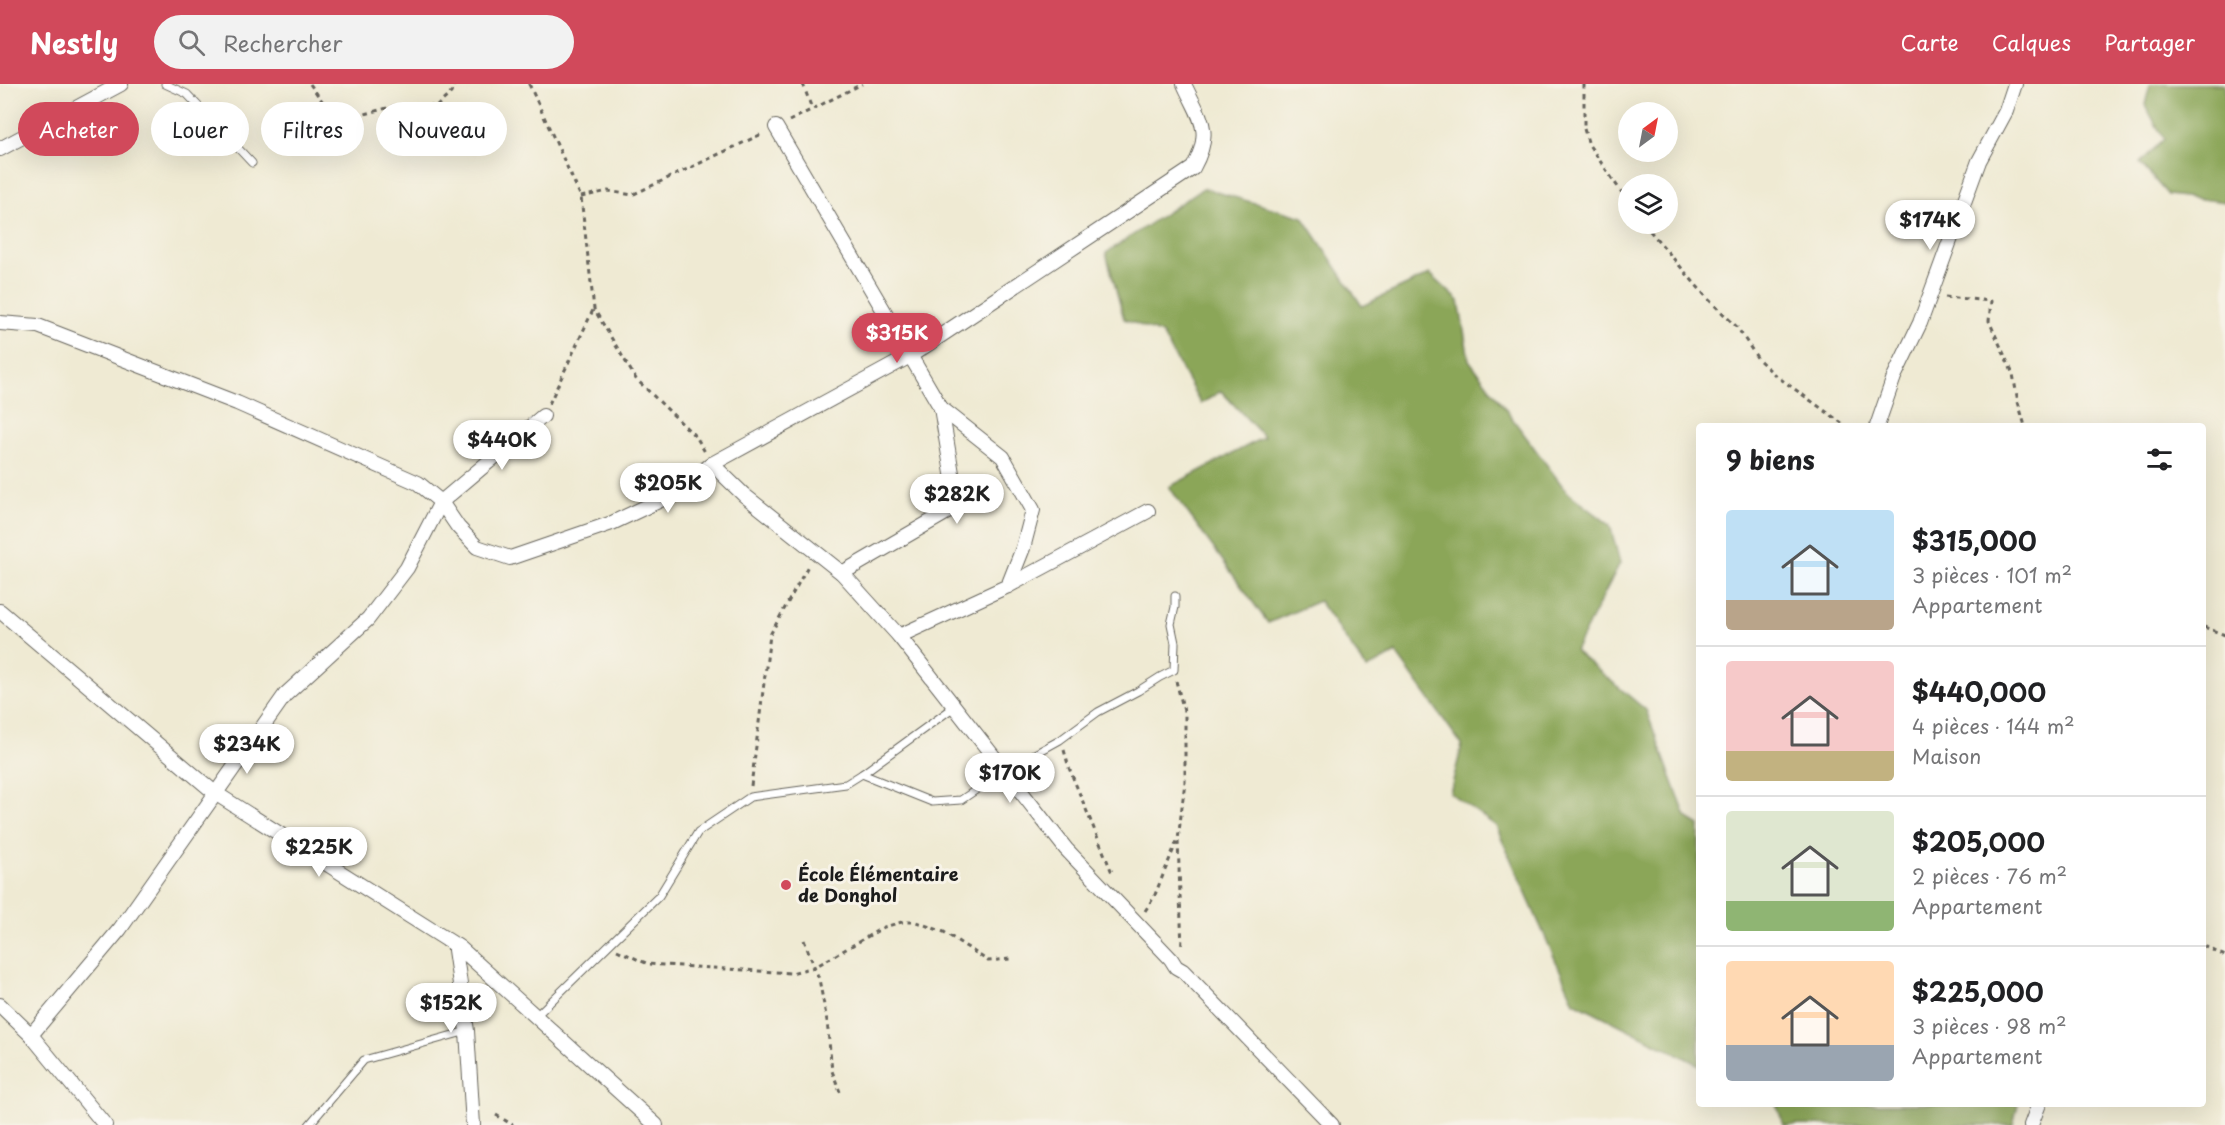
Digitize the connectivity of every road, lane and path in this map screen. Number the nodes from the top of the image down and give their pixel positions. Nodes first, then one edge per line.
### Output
1 (119, 84) edge
2 (165, 84) edge
3 (310, 84) edge
4 (454, 84) edge
5 (530, 84) edge
6 (803, 84) edge
7 (862, 84) edge
8 (1184, 84) edge
9 (1584, 84) edge
10 (2015, 84) edge
11 (812, 110) junction
12 (776, 127) junction
13 (0, 149) edge
14 (252, 163) dead end
15 (1618, 187) edge
16 (581, 197) junction
17 (1653, 234) edge
18 (1946, 287) dead end
19 (594, 309) junction
20 (0, 322) edge
21 (910, 356) junction
22 (941, 408) junction
23 (543, 416) joint
24 (1842, 423) edge
25 (1878, 423) edge
26 (2024, 423) edge
27 (712, 464) junction
28 (441, 502) junction
29 (1148, 511) dead end
30 (816, 551) junction
31 (842, 573) junction
32 (1008, 586) junction
33 (1175, 596) dead end
34 (0, 610) edge
35 (2206, 628) edge
36 (2225, 635) edge
37 (899, 636) junction
38 (1174, 670) junction
39 (954, 706) junction
40 (1060, 740) junction
41 (1004, 771) junction
42 (862, 774) junction
43 (215, 793) junction
44 (750, 797) junction
45 (1178, 840) junction
46 (1113, 878) dead end
47 (1137, 923) junction
48 (804, 940) dead end
49 (457, 946) junction
50 (608, 946) junction
51 (2206, 947) edge
52 (2225, 956) edge
53 (1010, 959) dead end
54 (815, 967) junction
55 (1183, 971) junction
56 (0, 1005) edge
57 (535, 1017) junction
58 (467, 1031) junction
59 (31, 1035) junction
60 (840, 1092) dead end
61 (2038, 1107) edge
62 (496, 1116) dead end
63 (105, 1125) edge
64 (309, 1125) edge
65 (473, 1125) edge
66 (513, 1125) edge
67 (656, 1125) edge
68 (1332, 1125) edge
69 (2031, 1125) edge

1 - 13 street
2 - 14 lane
3 - 4 path
5 - 16 path
6 - 11 path
7 - 11 path
8 - 21 street
9 - 15 path
10 - 25 street
11 - 12 path
12 - 16 path
12 - 21 street
16 - 19 path
17 - 24 path
18 - 26 path
19 - 23 path
19 - 27 path
20 - 28 street
21 - 22 street
21 - 27 street
22 - 31 street
22 - 32 street
23 - 28 street
27 - 28 street
27 - 30 street
28 - 43 street
29 - 32 street
30 - 31 street
30 - 44 path
31 - 37 street
32 - 37 street
33 - 38 lane
34 - 43 street
35 - 36 path
37 - 39 street
38 - 40 lane
38 - 45 path
39 - 41 street
39 - 42 lane
40 - 41 lane
40 - 46 path
41 - 42 lane
41 - 47 street
42 - 44 lane
43 - 49 street
43 - 59 street
44 - 50 lane
45 - 47 path
45 - 55 path
47 - 55 street
48 - 54 path
49 - 57 street
49 - 58 street
50 - 54 path
50 - 57 lane
51 - 52 path
53 - 54 path
54 - 60 path
55 - 68 street
56 - 59 street
57 - 67 street
58 - 64 lane
58 - 65 street
59 - 63 street
61 - 69 street
62 - 66 path

